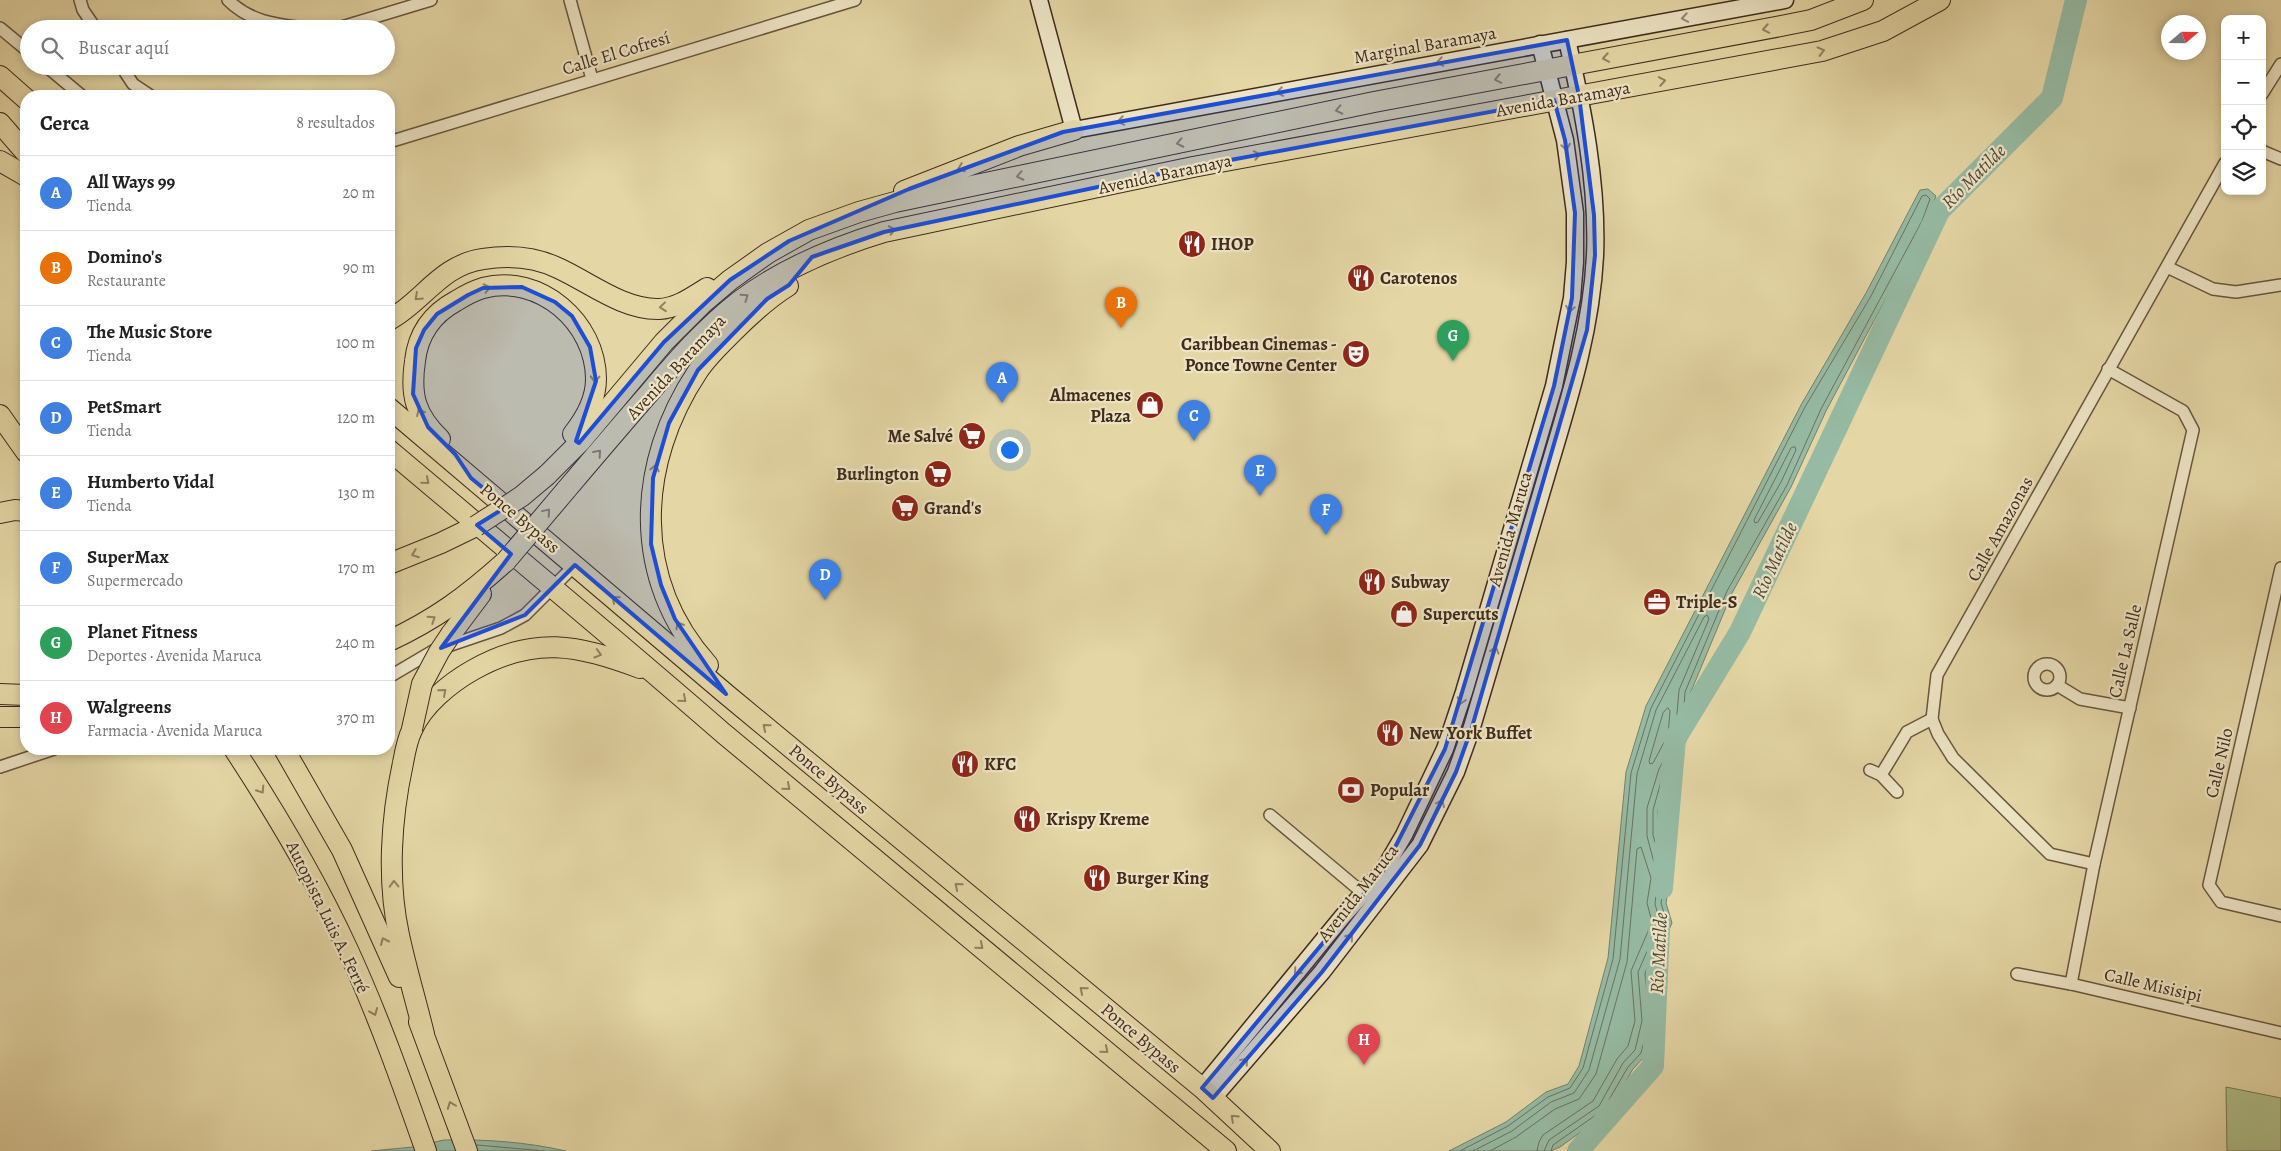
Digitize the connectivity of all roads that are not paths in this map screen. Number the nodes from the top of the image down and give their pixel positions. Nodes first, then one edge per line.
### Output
1 (80, 0) edge
2 (228, 0) edge
3 (431, 0) edge
4 (570, 0) edge
5 (855, 0) edge
6 (1039, 0) edge
7 (1785, 0) edge
8 (1862, 0) edge
9 (1940, 0) edge
10 (826, 4) edge
11 (90, 20) edge
12 (261, 20) edge
13 (365, 20) edge
14 (0, 28) edge
15 (1567, 40) junction
16 (1540, 44) junction
17 (20, 45) edge
18 (1572, 64) junction
19 (2281, 64) edge
20 (0, 67) edge
21 (1546, 70) junction
22 (57, 75) edge
23 (127, 75) edge
24 (0, 76) edge
25 (592, 79) junction
26 (2266, 88) edge
27 (75, 90) edge
28 (142, 90) edge
29 (20, 93) edge
30 (20, 94) edge
31 (1579, 96) junction
32 (1554, 100) junction
33 (0, 123) edge
34 (1074, 130) junction
35 (395, 140) edge
36 (20, 146) edge
37 (2266, 153) edge
38 (2281, 159) edge
39 (0, 161) edge
40 (2221, 169) edge
41 (20, 173) edge
42 (859, 212) junction
43 (768, 253) junction
44 (812, 257) junction
45 (2167, 267) junction
46 (2281, 286) edge
47 (395, 315) edge
48 (2108, 369) junction
49 (395, 413) edge
50 (0, 416) edge
51 (20, 444) edge
52 (395, 455) edge
53 (551, 470) junction
54 (470, 478) junction
55 (20, 510) edge
56 (0, 512) edge
57 (506, 561) junction
58 (395, 562) edge
59 (575, 565) junction
60 (2281, 568) edge
61 (552, 589) junction
62 (395, 638) edge
63 (395, 673) edge
64 (654, 673) junction
65 (2057, 685) dead end
66 (0, 694) edge
67 (726, 694) junction
68 (20, 695) edge
69 (2130, 708) junction
70 (0, 717) edge
71 (20, 717) edge
72 (1932, 719) junction
73 (412, 729) junction
74 (36, 755) edge
75 (238, 755) edge
76 (287, 755) edge
77 (0, 767) edge
78 (1897, 792) dead end
79 (1270, 815) dead end
80 (2094, 864) junction
81 (1363, 893) junction
82 (2281, 916) edge
83 (2018, 974) dead end
84 (2071, 984) junction
85 (2281, 1033) edge
86 (424, 1034) junction
87 (1208, 1093) junction
88 (426, 1151) edge
89 (467, 1151) edge
90 (1226, 1151) edge
91 (1270, 1151) edge

1 - 11 street
2 - 12 street
3 - 13 street
4 - 25 street
5 - 10 street, Calle El Cofresí
6 - 34 street
7 -> 15 street, Marginal Baramaya
8 -> 18 highway, Avenida Baramaya
31 -> 9 highway, Avenida Baramaya
10 - 25 street, Calle El Cofresí
14 - 17 street
15 - 16 street, Marginal Baramaya
15 - 18 street, Avenida Maruca
16 - 21 street, Avenida Maruca
16 -> 34 street, Marginal Baramaya
18 - 21 highway, Avenida Baramaya
18 - 31 street, Avenida Maruca
19 - 26 street
20 - 29 highway
21 - 32 street, Avenida Maruca
21 -> 42 highway, Avenida Baramaya
22 - 27 street
23 - 28 street
24 - 30 highway
25 - 35 street, Calle El Cofresí
31 - 32 highway, Avenida Baramaya
87 -> 31 street, Avenida Maruca
44 -> 32 highway, Avenida Baramaya
32 -> 81 street, Avenida Maruca
33 - 36 highway
34 -> 42 highway
37 - 38 street
39 - 41 highway
40 - 45 street, Calle Amazonas
42 - 43 highway, Avenida Baramaya
43 -> 47 highway
43 - 53 highway, Avenida Baramaya
57 -> 44 highway, Avenida Baramaya, bridge
67 -> 44 highway
45 - 46 street
45 - 48 street, Calle Amazonas
48 - 69 street, Calle La Salle
48 - 72 street, Calle Amazonas
49 - 54 highway, Ponce Bypass
50 - 51 highway
52 -> 61 highway, Ponce Bypass
54 -> 53 highway
53 -> 58 highway, Avenida Baramaya, bridge
54 - 59 highway, Ponce Bypass
55 - 56 highway
62 -> 57 highway
57 - 73 highway, bridge
59 - 61 street
67 -> 59 highway, Ponce Bypass
60 - 82 street, Calle Nilo
61 - 63 street
61 - 64 highway, Ponce Bypass
73 -> 64 highway
64 -> 90 highway, Ponce Bypass
65 - 69 street
66 - 68 highway
87 -> 67 highway, Ponce Bypass
69 - 80 street, Calle La Salle
70 - 71 highway
72 - 78 street
72 - 80 street
86 -> 73 highway
74 - 77 street
75 -> 88 highway, Autopista Luis A. Ferré
86 -> 76 highway
79 - 81 street
80 - 84 street, Calle La Salle
81 -> 87 street, Avenida Maruca
83 - 84 street, Calle Misisipi
84 - 85 street, Calle Misisipi
89 -> 86 highway
91 -> 87 highway, Ponce Bypass

